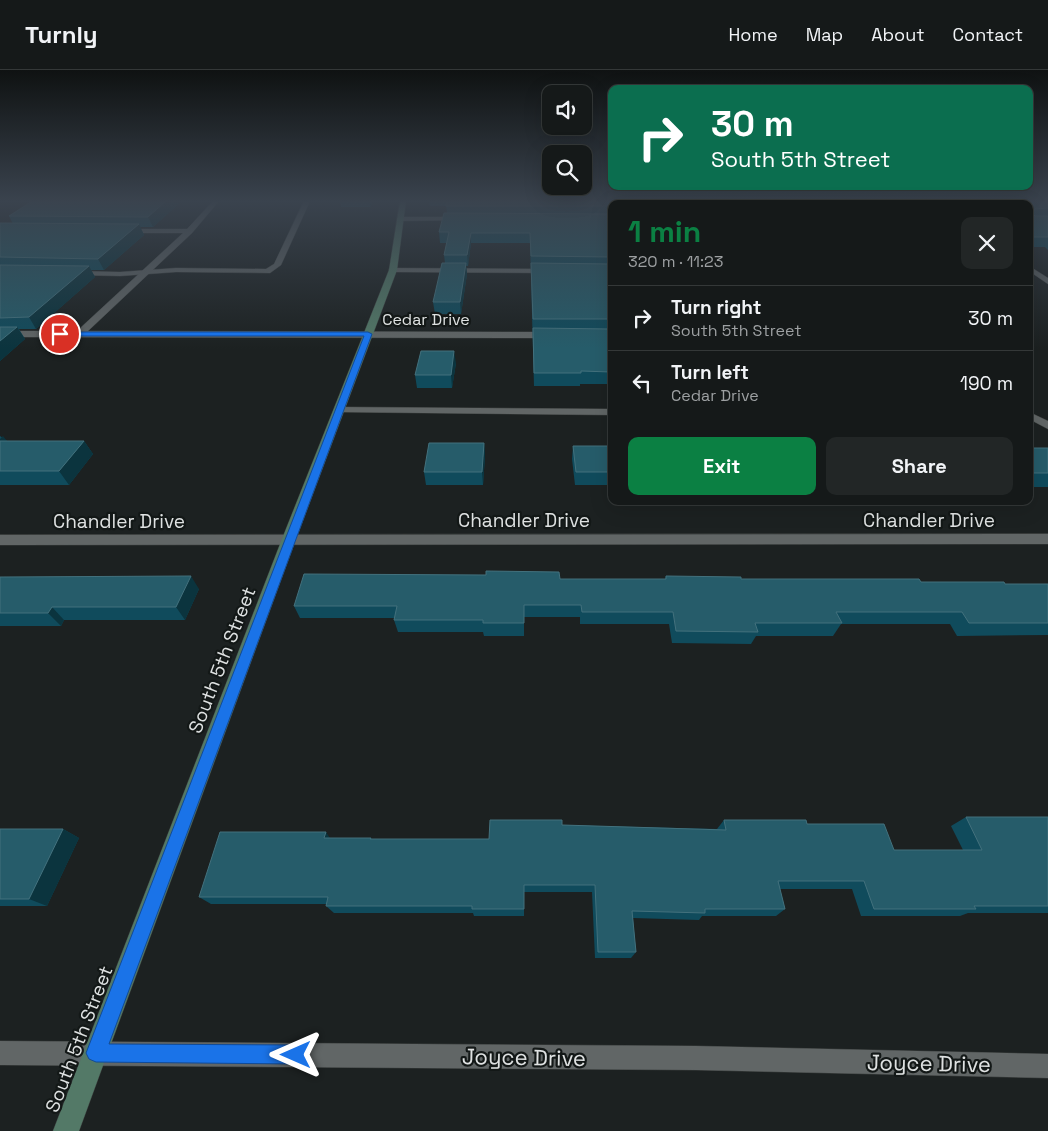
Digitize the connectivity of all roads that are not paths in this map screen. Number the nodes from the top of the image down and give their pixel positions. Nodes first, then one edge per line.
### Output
1 (169, 251) edge
2 (282, 251) edge
3 (396, 251) edge
4 (393, 270) junction
5 (562, 270) edge
6 (1033, 271) edge
7 (147, 272) junction
8 (65, 273) edge
9 (1048, 282) edge
10 (0, 334) edge
11 (80, 334) junction
12 (368, 334) junction
13 (563, 335) edge
14 (339, 410) junction
15 (608, 412) edge
16 (1033, 417) edge
17 (1048, 426) edge
18 (289, 539) junction
19 (1048, 539) edge
20 (0, 540) edge
21 (0, 1053) edge
22 (96, 1053) junction
23 (1048, 1066) edge
24 (66, 1131) edge

1 - 7 street
2 - 7 lane
3 - 4 street, South 5th Street
4 - 5 lane
4 - 12 street, South 5th Street
6 - 9 lane
7 - 8 lane
7 - 11 street
10 - 11 street, Cedar Drive
11 - 12 street, Cedar Drive
12 - 13 street, Cedar Drive
12 - 14 street, South 5th Street
14 - 15 lane
14 - 18 street, South 5th Street
16 - 17 street
18 - 19 street, Chandler Drive
18 - 20 street, Chandler Drive
18 - 22 street, South 5th Street
21 - 22 street, Joyce Drive
22 - 23 street, Joyce Drive
22 - 24 street, South 5th Street

